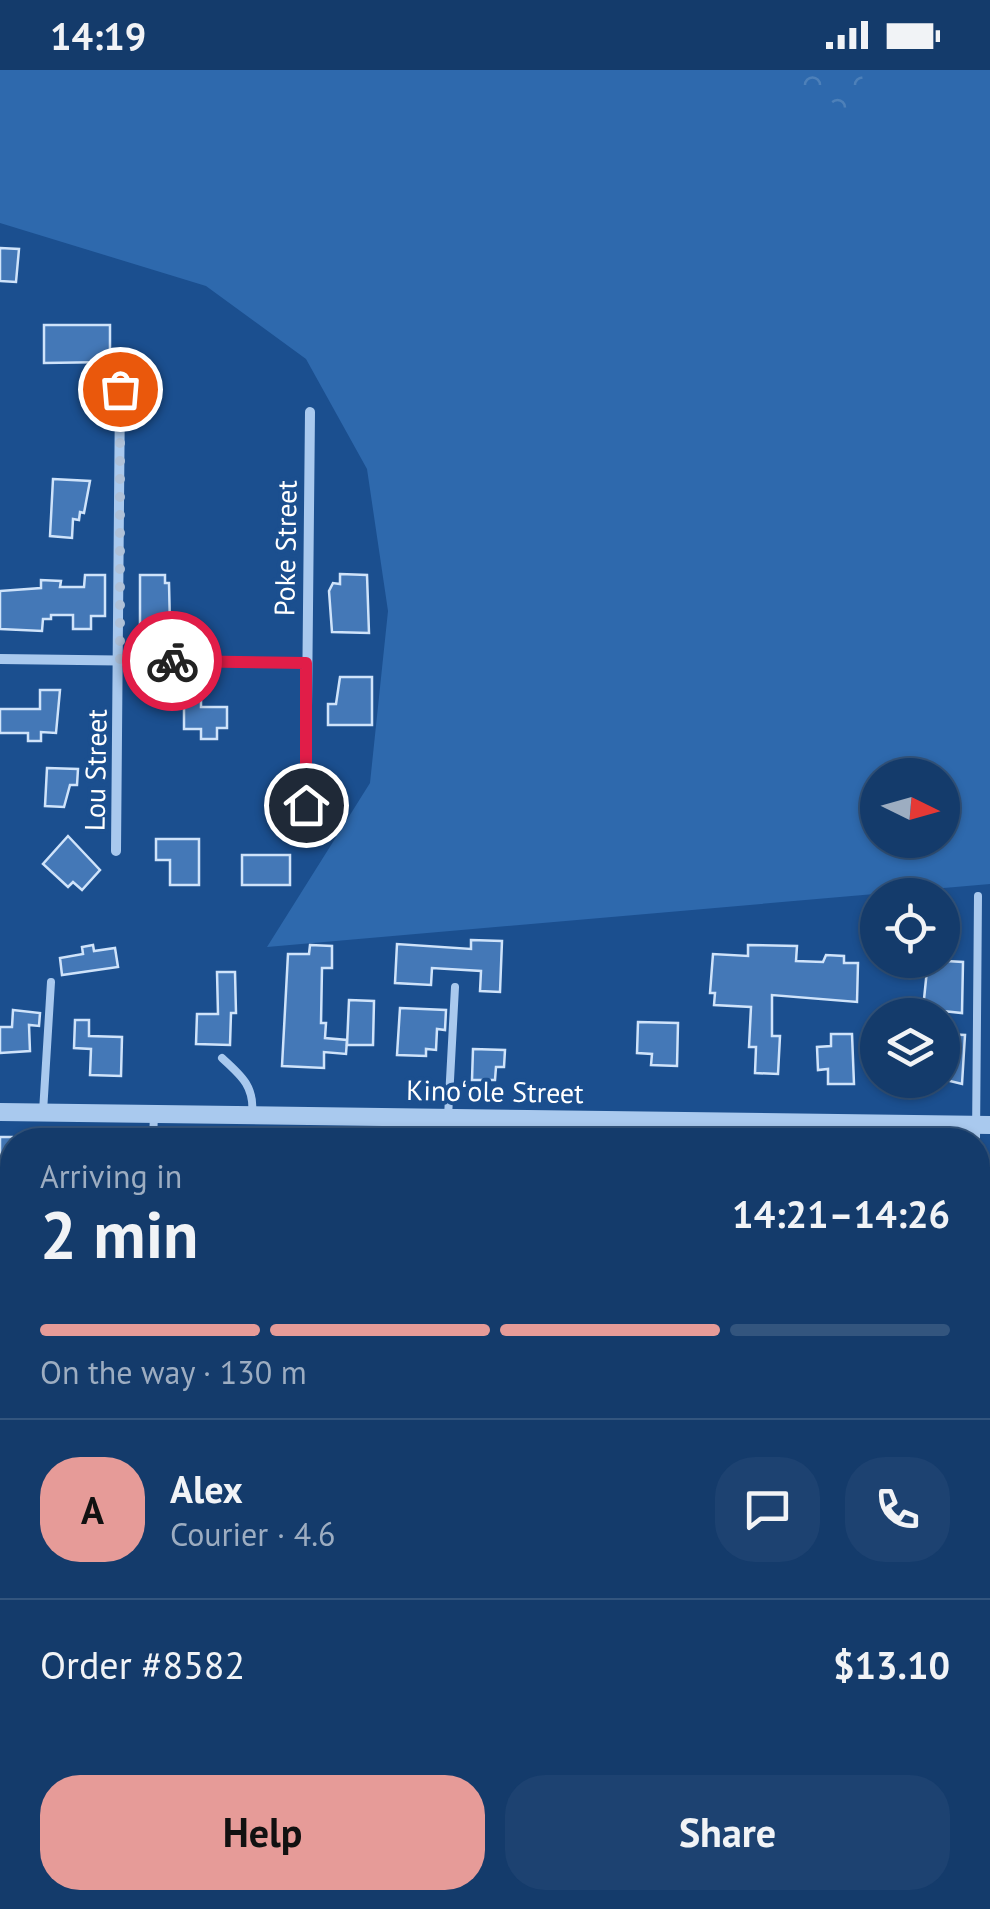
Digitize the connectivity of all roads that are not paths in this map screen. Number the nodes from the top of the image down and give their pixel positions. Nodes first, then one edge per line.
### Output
1 (120, 389) dead end
2 (310, 412) dead end
3 (0, 660) edge
4 (120, 661) junction
5 (306, 663) junction
6 (306, 805) dead end
7 (116, 851) dead end
8 (978, 896) dead end
9 (51, 982) dead end
10 (455, 987) dead end
11 (222, 1058) dead end
12 (0, 1112) edge
13 (43, 1112) junction
14 (154, 1114) junction
15 (252, 1115) junction
16 (448, 1118) junction
17 (154, 1128) edge
18 (892, 1128) edge
19 (981, 1128) edge

1 - 4 street, Lou Street
2 - 5 street, Poke Street
3 - 4 street
4 - 5 street
4 - 7 street, Lou Street
5 - 6 street, Poke Street
8 - 19 lane
9 - 13 lane
10 - 16 lane
11 - 15 lane
12 - 13 street, Kinoʻole Street
13 - 14 street, Kinoʻole Street
14 - 15 street, Kinoʻole Street
14 - 17 lane
15 - 16 street, Kinoʻole Street
16 - 18 street, Kinoʻole Street

